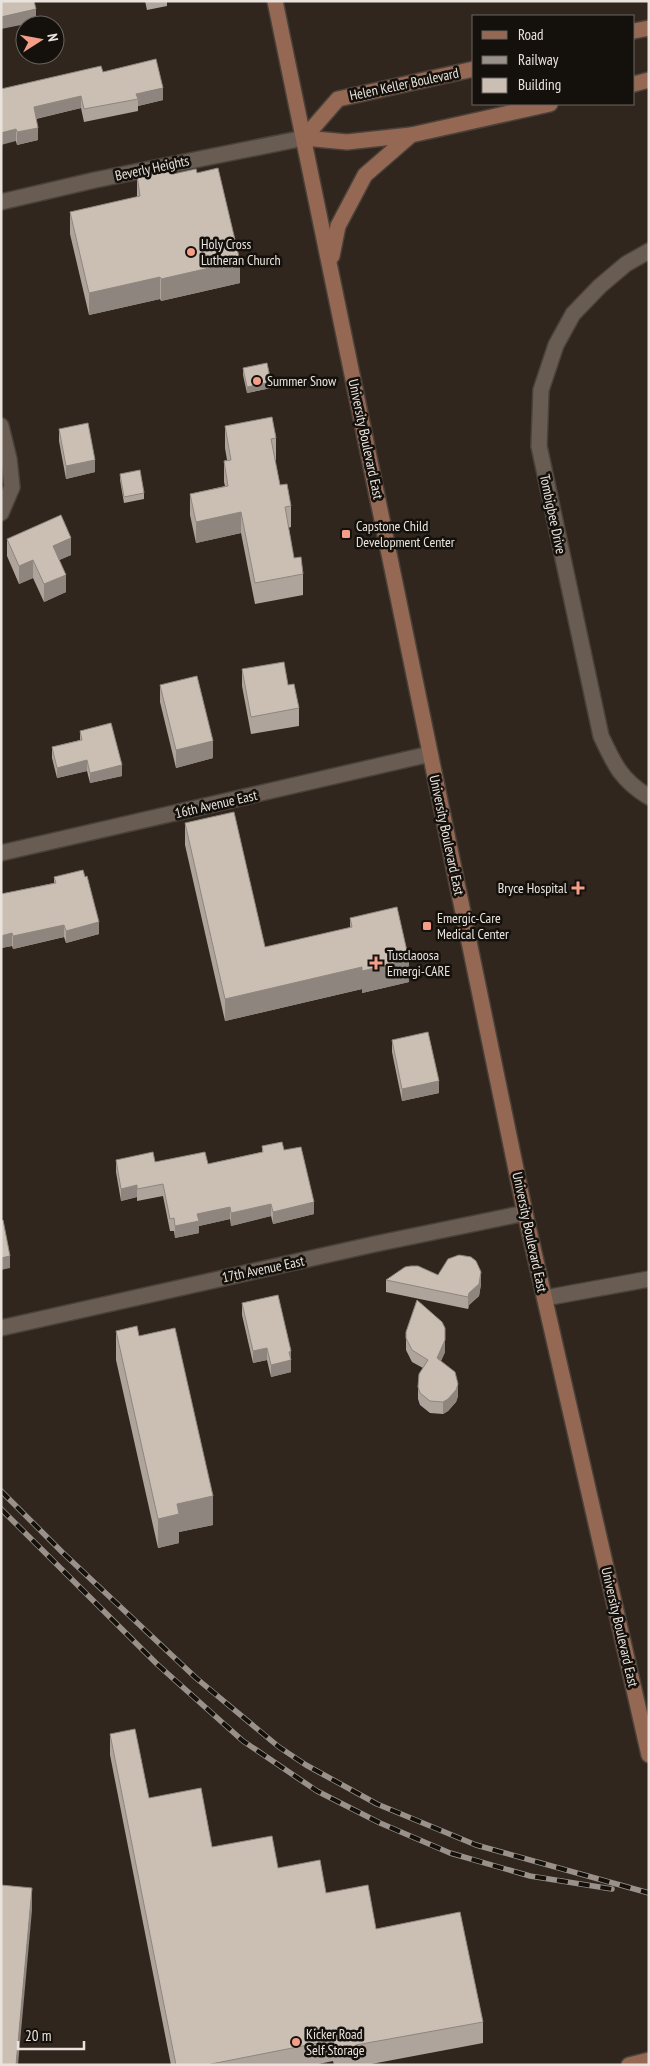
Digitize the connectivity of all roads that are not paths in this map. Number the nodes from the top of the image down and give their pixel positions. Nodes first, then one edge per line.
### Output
1 (275, 1) edge
2 (649, 28) edge
3 (635, 32) edge
4 (472, 69) edge
5 (649, 80) edge
6 (635, 84) edge
7 (546, 105) edge
8 (411, 136) junction
9 (304, 138) junction
10 (1, 202) edge
11 (649, 252) edge
12 (330, 265) junction
13 (1, 426) edge
14 (4, 506) edge
15 (430, 754) junction
16 (649, 797) edge
17 (1, 853) edge
18 (525, 1213) junction
19 (649, 1279) edge
20 (545, 1298) junction
21 (1, 1328) edge
22 (649, 1755) edge
23 (649, 2060) edge
24 (629, 2065) edge

1 - 9 main road, University Boulevard East
2 - 3 main road
4 - 9 main road, Helen Keller Boulevard
5 - 6 main road
7 - 8 main road
8 - 9 main road
8 - 12 main road
9 - 10 street, Beverly Heights
9 - 12 main road, University Boulevard East
11 - 16 street, Tombigbee Drive
12 - 15 main road, University Boulevard East
13 - 14 street
15 - 17 street, 16th Avenue East
15 - 18 main road, University Boulevard East
18 - 20 main road, University Boulevard East
18 - 21 street, 17th Avenue East
19 - 20 street
20 - 22 main road, University Boulevard East
23 - 24 main road

